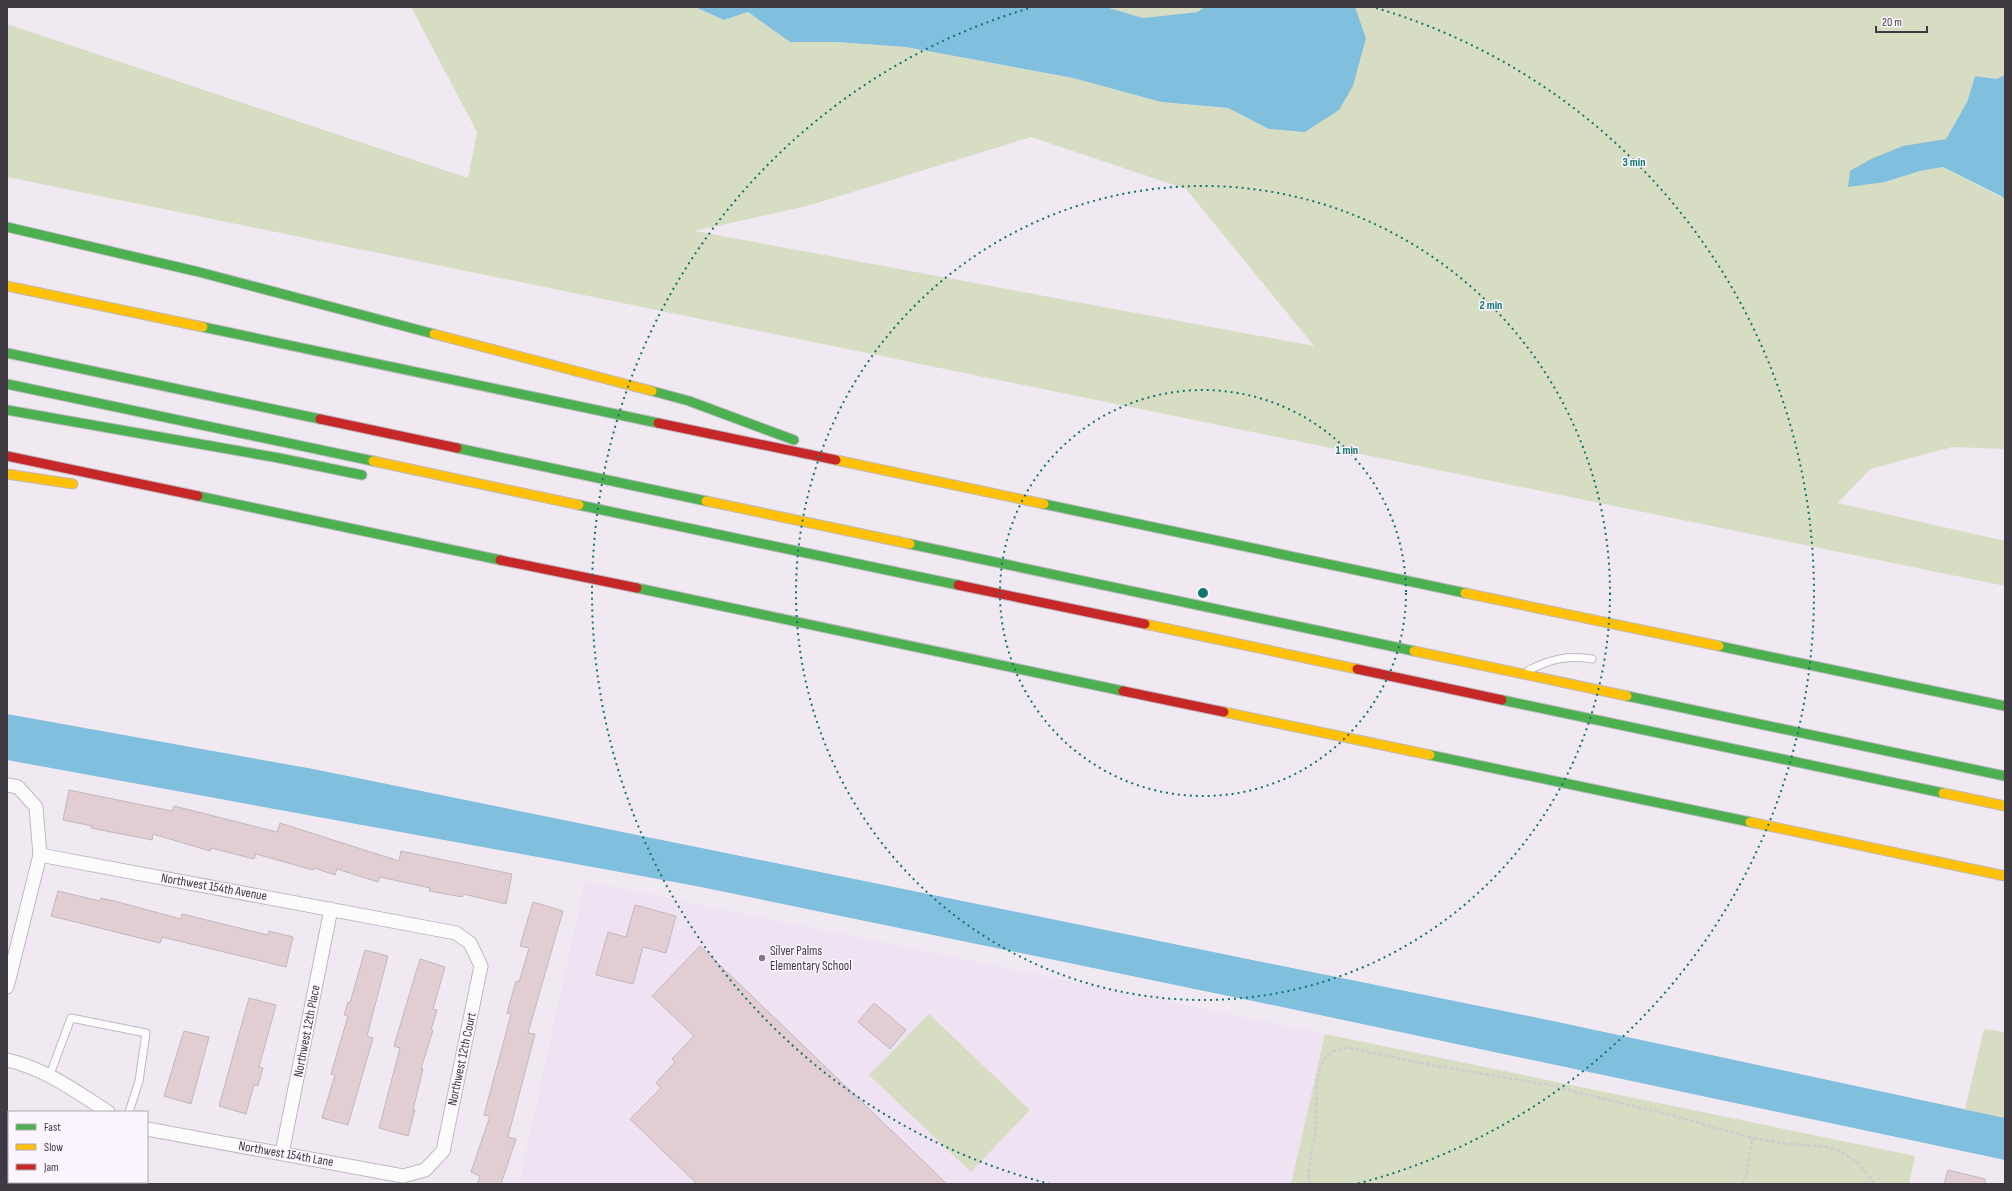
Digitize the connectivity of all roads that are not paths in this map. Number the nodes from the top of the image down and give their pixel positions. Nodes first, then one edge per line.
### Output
1 (7, 227) edge
2 (7, 286) edge
3 (7, 353) edge
4 (7, 384) edge
5 (7, 410) edge
6 (7, 456) edge
7 (860, 465) junction
8 (7, 474) edge
9 (371, 477) dead end
10 (85, 486) dead end
11 (147, 495) dead end
12 (549, 499) junction
13 (522, 503) dead end
14 (294, 517) junction
15 (1592, 659) dead end
16 (1519, 674) junction
17 (2005, 706) edge
18 (2005, 776) edge
19 (7, 785) edge
20 (2005, 806) edge
21 (40, 855) junction
22 (2005, 876) edge
23 (332, 909) junction
24 (470, 942) joint
25 (7, 987) edge
26 (7, 1060) edge
27 (49, 1077) junction
28 (106, 1111) edge
29 (129, 1111) edge
30 (148, 1129) edge
31 (282, 1153) junction
32 (425, 1170) joint

1 - 7 highway
2 - 7 highway
3 - 16 highway
4 - 12 highway
5 - 9 highway
6 - 14 highway
7 - 17 highway
8 - 10 highway
11 - 14 highway
12 - 13 highway
12 - 20 highway
14 - 22 highway
15 - 16 lane
16 - 18 highway
19 - 21 street
21 - 23 street, Northwest 154th Avenue
21 - 25 street
23 - 24 street, Northwest 154th Avenue
23 - 31 street, Northwest 12th Place
24 - 32 street, Northwest 12th Court
26 - 27 street
27 - 28 street
27 - 29 lane
30 - 31 street, Northwest 154th Lane
31 - 32 street, Northwest 154th Lane

